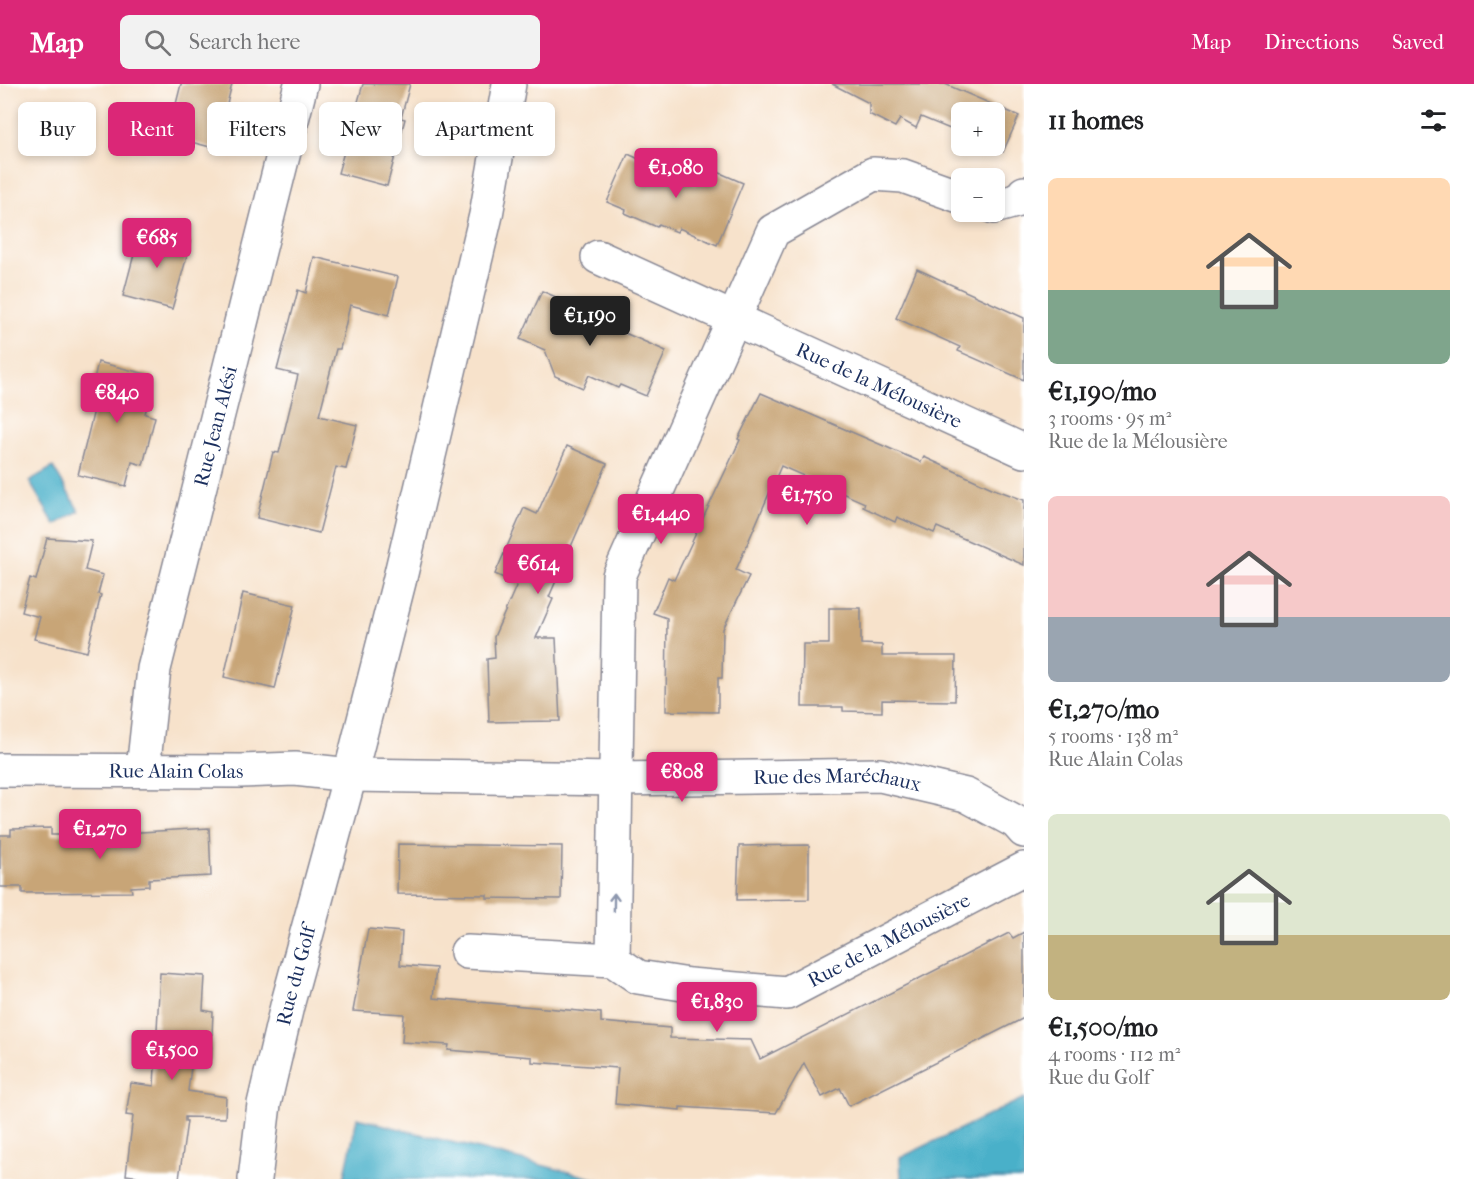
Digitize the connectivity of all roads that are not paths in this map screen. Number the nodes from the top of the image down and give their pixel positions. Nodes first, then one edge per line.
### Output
1 (301, 84) edge
2 (509, 84) edge
3 (951, 193) edge
4 (1024, 193) edge
5 (1005, 204) edge
6 (598, 257) dead end
7 (734, 318) junction
8 (1024, 451) edge
9 (0, 770) edge
10 (143, 770) junction
11 (350, 775) junction
12 (617, 779) junction
13 (1024, 831) edge
14 (1024, 869) edge
15 (467, 952) dead end
16 (612, 960) junction
17 (255, 1179) edge

1 - 10 street, Rue Jean Alési
2 - 11 street, Rue du Golf
3 - 7 street
4 - 5 street
6 - 7 street, Rue de la Mélousière
7 - 8 street, Rue de la Mélousière
7 - 12 street
9 - 10 street, Rue Alain Colas
10 - 11 street, Rue Alain Colas
11 - 12 street, Rue des Maréchaux
11 - 17 street, Rue du Golf
12 - 13 street, Rue des Maréchaux
16 -> 12 street
14 - 16 street, Rue de la Mélousière
15 - 16 street

